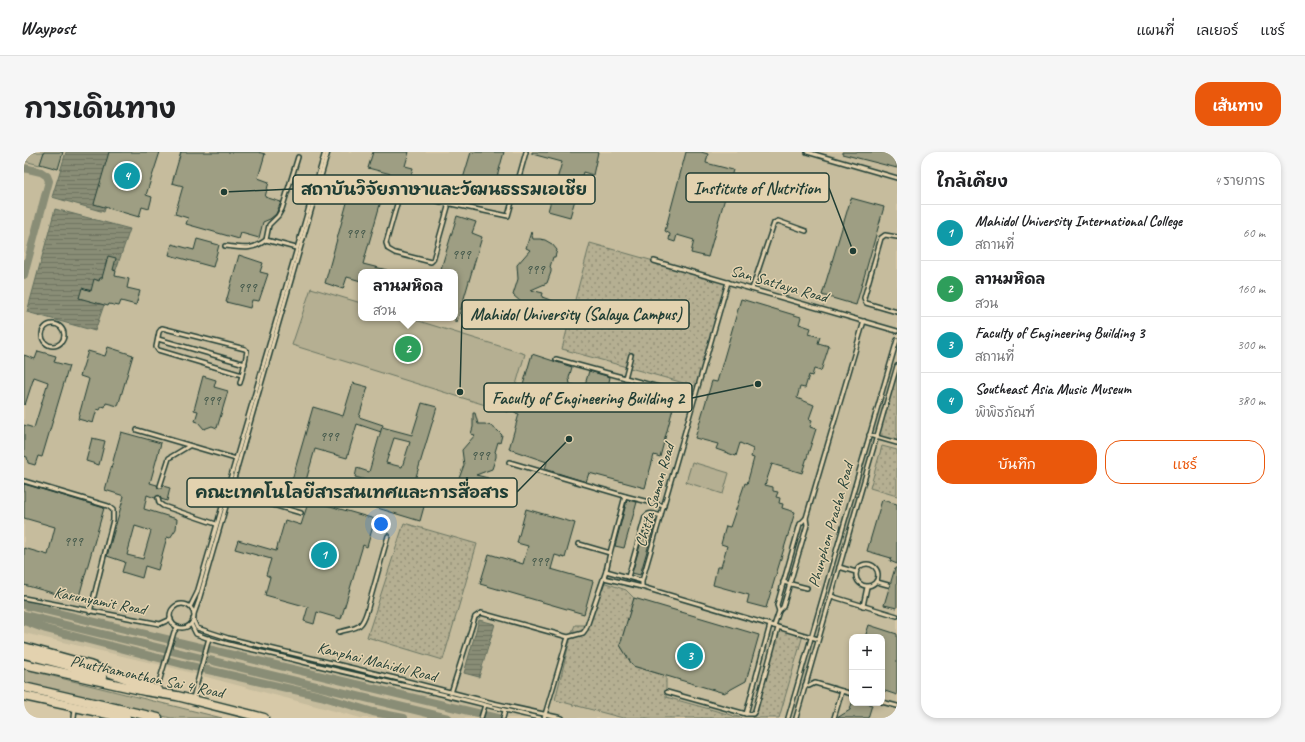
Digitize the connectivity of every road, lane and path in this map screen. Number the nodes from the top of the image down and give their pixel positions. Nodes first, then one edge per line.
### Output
1 (325, 152) edge
2 (328, 152) edge
3 (526, 152) edge
4 (807, 152) edge
5 (298, 158) dead end
6 (897, 178) edge
7 (444, 202) junction
8 (806, 231) dead end
9 (897, 237) edge
10 (266, 240) junction
11 (226, 246) dead end
12 (296, 248) junction
13 (654, 261) dead end
14 (728, 282) junction
15 (752, 289) junction
16 (897, 312) edge
17 (864, 321) junction
18 (897, 331) edge
19 (42, 333) joint
20 (158, 339) junction
21 (897, 340) edge
22 (631, 355) dead end
23 (556, 359) dead end
24 (245, 364) junction
25 (897, 366) edge
26 (242, 375) junction
27 (625, 378) junction
28 (240, 383) dead end
29 (695, 397) junction
30 (137, 430) dead end
31 (869, 434) junction
32 (876, 437) junction
33 (897, 443) edge
34 (189, 445) junction
35 (236, 459) junction
36 (509, 462) dead end
37 (24, 481) edge
38 (160, 486) dead end
39 (226, 491) junction
40 (230, 492) junction
41 (625, 496) junction
42 (158, 498) dead end
43 (664, 506) junction
44 (302, 513) dead end
45 (661, 516) junction
46 (806, 518) junction
47 (216, 524) junction
48 (388, 536) dead end
49 (579, 544) dead end
50 (610, 553) junction
51 (839, 567) junction
52 (606, 571) junction
53 (856, 572) junction
54 (628, 577) junction
55 (604, 578) junction
56 (642, 582) junction
57 (783, 582) junction
58 (877, 582) junction
59 (790, 584) junction
60 (888, 585) dead end
61 (642, 587) junction
62 (868, 587) junction
63 (807, 588) dead end
64 (831, 596) junction
65 (24, 598) edge
66 (863, 606) junction
67 (190, 607) junction
68 (779, 611) junction
69 (90, 612) junction
70 (194, 614) junction
71 (897, 616) edge
72 (171, 619) junction
73 (193, 619) junction
74 (191, 624) junction
75 (770, 625) junction
76 (774, 626) junction
77 (178, 627) junction
78 (778, 628) junction
79 (339, 632) dead end
80 (568, 637) junction
81 (209, 638) junction
82 (811, 638) junction
83 (818, 639) junction
84 (24, 647) edge
85 (24, 654) edge
86 (24, 664) edge
87 (805, 685) junction
88 (24, 687) edge
89 (157, 690) junction
90 (145, 691) junction
91 (842, 691) junction
92 (452, 692) junction
93 (666, 692) dead end
94 (849, 693) edge
95 (24, 696) edge
96 (177, 696) junction
97 (450, 696) junction
98 (193, 700) junction
99 (885, 703) edge
100 (485, 705) junction
101 (76, 706) junction
102 (897, 706) edge
103 (505, 711) junction
104 (746, 714) junction
105 (544, 716) edge
106 (74, 718) edge
107 (126, 718) edge
108 (158, 718) edge
109 (264, 718) edge
110 (481, 718) edge
111 (503, 718) edge
112 (540, 718) edge
113 (562, 718) edge
114 (788, 718) edge
115 (796, 718) edge
116 (834, 718) edge

1 - 12 lane
2 - 40 lane
3 - 7 lane
4 - 6 lane
5 - 10 lane
7 - 7 lane
8 - 15 lane
9 - 16 lane
10 - 11 lane
10 - 12 lane
12 - 35 lane
13 - 14 lane, San Sattaya Road
14 - 15 lane, San Sattaya Road
14 - 29 lane, Chitta Saman Road
15 - 17 lane, San Sattaya Road
17 - 18 lane, San Sattaya Road
17 - 46 lane
19 - 19 lane
20 - 24 lane
20 - 24 lane
20 - 26 lane
21 - 31 lane, Phunphon Pracha Road
22 - 27 lane
23 - 27 lane
24 - 26 lane
25 - 32 lane, Phunphon Pracha Road
26 - 28 lane
27 - 29 lane
29 - 43 lane, Chitta Saman Road
30 - 34 lane
31 - 32 lane
31 - 82 lane, Phunphon Pracha Road
32 - 33 lane
32 - 51 lane, Phunphon Pracha Road
34 - 35 lane
34 - 38 lane
35 - 39 lane
36 - 41 lane
37 - 69 lane
39 - 40 lane
39 - 47 lane
40 - 44 lane
40 - 70 lane
41 - 43 lane
41 - 50 lane
42 - 47 lane
43 - 45 lane, Chitta Saman Road
45 - 54 lane
45 - 56 lane, Chitta Saman Road
46 - 57 lane
46 - 59 lane
47 - 67 lane
48 - 79 lane
49 - 50 lane
50 - 52 lane
51 - 53 lane
51 - 64 lane, Phunphon Pracha Road
52 - 54 lane
52 - 55 lane
53 - 58 lane
53 - 62 lane
54 - 56 lane
55 - 61 lane
55 - 80 lane
56 - 61 lane, Chitta Saman Road
57 - 59 lane
57 - 68 lane
58 - 60 lane
58 - 62 lane
59 - 63 lane
59 - 68 lane
61 - 75 lane
62 - 66 lane
64 - 66 lane
64 - 83 lane, Phunphon Pracha Road
65 - 69 lane, Karunyamit Road
66 - 71 lane
67 - 70 lane
67 - 72 lane
68 - 76 lane
69 - 72 lane, Karunyamit Road
70 - 73 lane
72 - 77 lane
73 - 74 lane
73 - 92 lane, Kanphai Mahidol Road
74 - 77 lane
74 - 81 lane, Kanphai Mahidol Road
75 - 76 lane
75 - 104 lane
76 - 78 lane
77 - 89 lane
78 - 82 lane
78 - 104 lane
80 - 92 lane
80 - 105 lane
81 - 97 lane, Kanphai Mahidol Road
81 - 98 lane
82 - 83 lane
82 - 114 lane, Phunphon Pracha Road
83 - 87 lane, Phunphon Pracha Road
84 - 89 main road
85 - 90 main road
86 - 90 main road, Phutthamonthon Sai 4 Road
87 - 91 lane
87 - 115 lane, Phunphon Pracha Road
88 - 108 main road
89 - 96 main road
90 - 96 main road, Phutthamonthon Sai 4 Road
91 - 94 lane
91 - 116 lane
92 - 97 lane
92 - 105 lane, Kanphai Mahidol Road
93 - 104 lane
95 - 101 main road
96 - 98 main road, Phutthamonthon Sai 4 Road
97 - 100 lane, Kanphai Mahidol Road
98 - 109 main road, Phutthamonthon Sai 4 Road
99 - 102 lane
100 - 103 lane, Kanphai Mahidol Road
100 - 110 lane
101 - 106 lane
101 - 107 main road
103 - 111 lane
103 - 112 lane, Kanphai Mahidol Road
105 - 113 lane, Kanphai Mahidol Road

